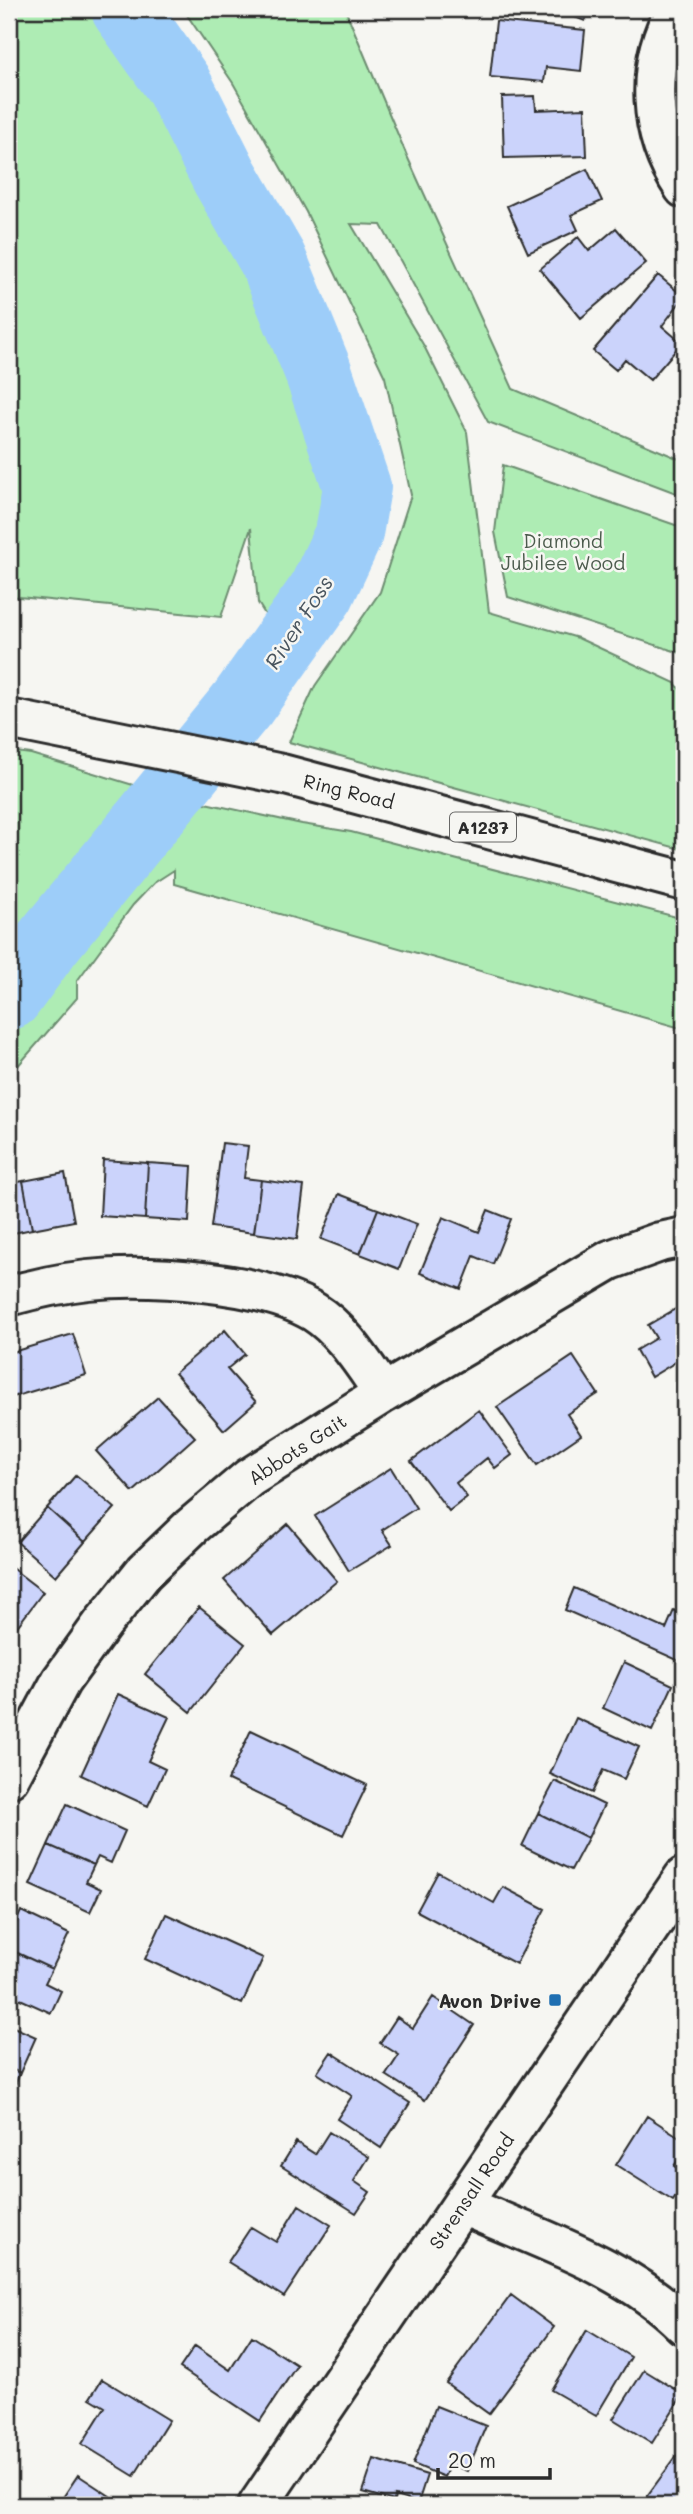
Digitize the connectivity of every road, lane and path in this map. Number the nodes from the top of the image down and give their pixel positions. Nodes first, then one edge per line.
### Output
1 (676, 9) edge
2 (684, 188) edge
3 (9, 719) edge
4 (684, 881) edge
5 (684, 1237) edge
6 (9, 1296) edge
7 (384, 1393) junction
8 (9, 1778) edge
9 (684, 1877) edge
10 (463, 2205) junction
11 (684, 2325) edge
12 (258, 2505) edge

1 - 2 main road
3 - 4 main road, Ring Road / A1237
5 - 7 main road, Abbots Gait
6 - 7 main road
7 - 8 main road, Abbots Gait
9 - 10 main road, Strensall Road
10 - 11 main road
10 - 12 main road, Strensall Road

